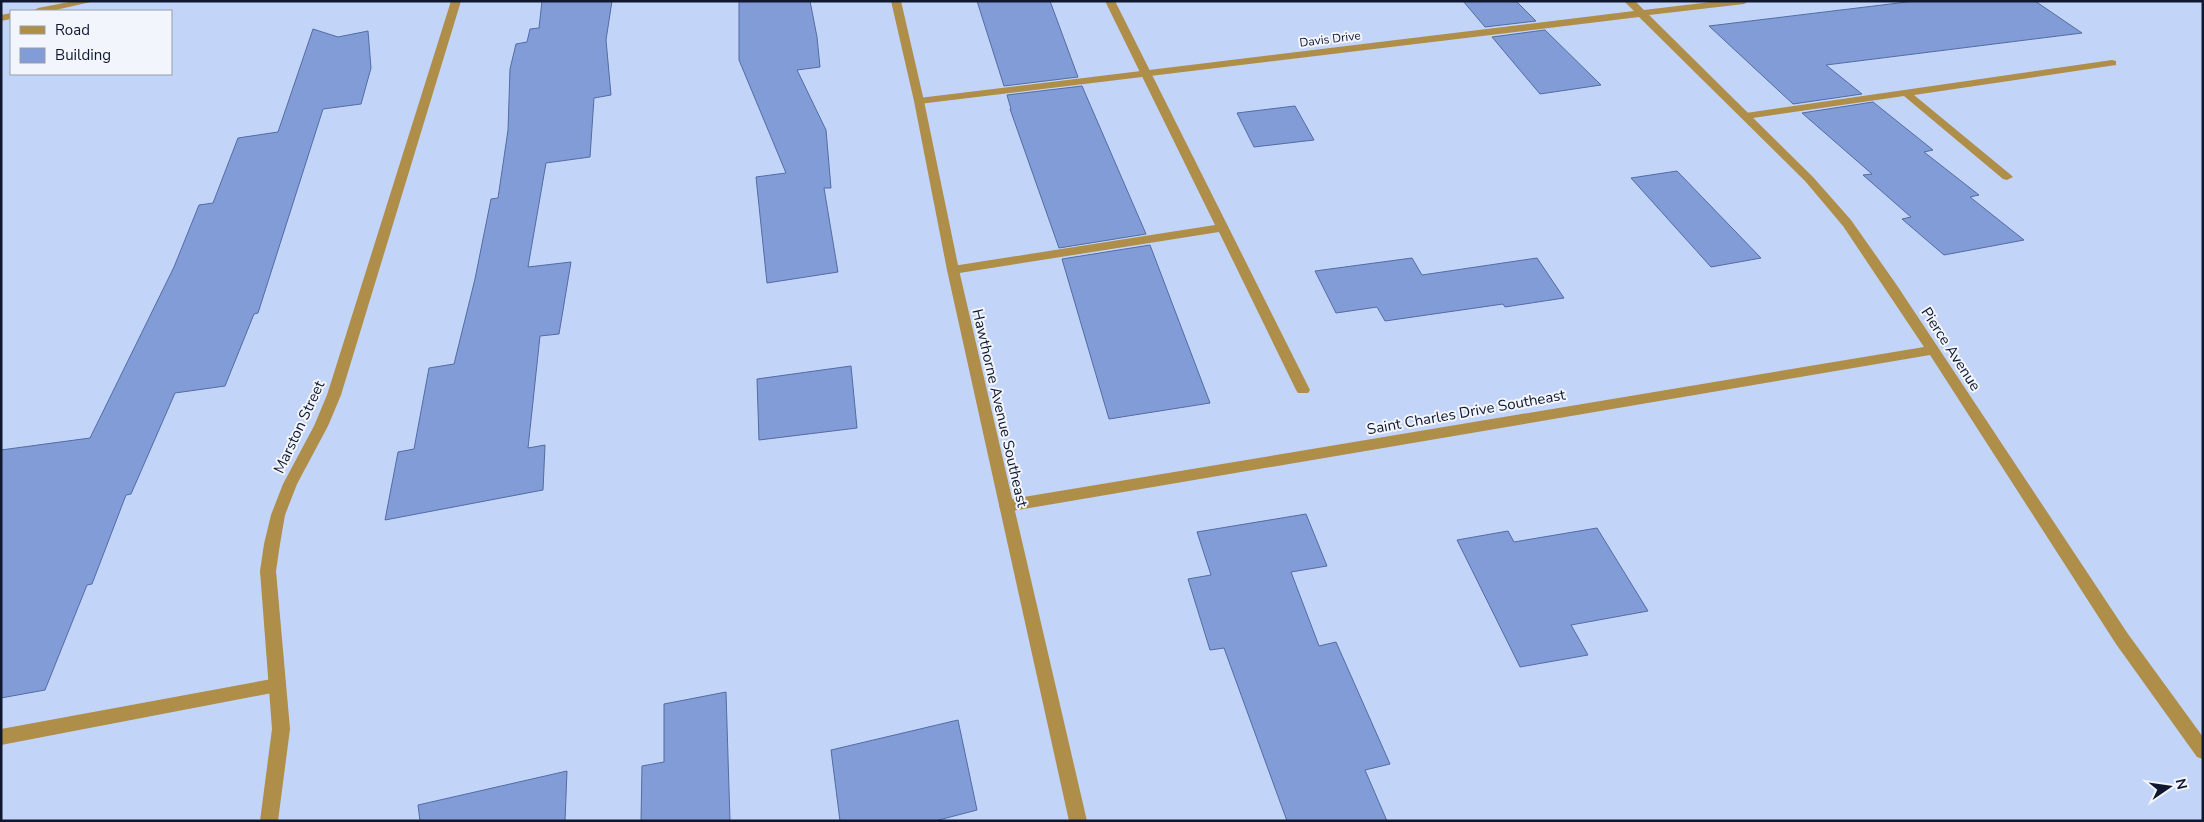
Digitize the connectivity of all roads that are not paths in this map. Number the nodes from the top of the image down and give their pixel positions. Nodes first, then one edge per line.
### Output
1 (90, 1) edge
2 (456, 1) edge
3 (896, 1) edge
4 (1110, 1) edge
5 (1629, 1) edge
6 (1744, 1) edge
7 (43, 10) edge
8 (1641, 13) junction
9 (2112, 63) dead end
10 (1146, 75) junction
11 (1906, 92) junction
12 (919, 101) junction
13 (1746, 116) junction
14 (2007, 177) dead end
15 (1223, 228) junction
16 (953, 270) junction
17 (1932, 350) junction
18 (1303, 390) dead end
19 (1006, 506) junction
20 (277, 685) junction
21 (1, 737) edge
22 (2203, 751) edge
23 (269, 821) edge
24 (1078, 821) edge

1 - 7 street
2 - 20 street, Marston Street
3 - 12 street, Hawthorne Avenue Southeast
4 - 10 street
5 - 8 street, Pierce Avenue
6 - 8 street, Davis Drive
8 - 10 street, Davis Drive
8 - 13 street, Pierce Avenue
9 - 11 street
10 - 12 street, Davis Drive
10 - 15 street
11 - 13 street
11 - 14 street
12 - 16 street, Hawthorne Avenue Southeast
13 - 17 street, Pierce Avenue
15 - 16 street
15 - 18 street
16 - 19 street, Hawthorne Avenue Southeast
17 - 19 street, Saint Charles Drive Southeast
17 - 22 street, Pierce Avenue
19 - 24 street, Hawthorne Avenue Southeast
20 - 21 street
20 - 23 street, Marston Street

